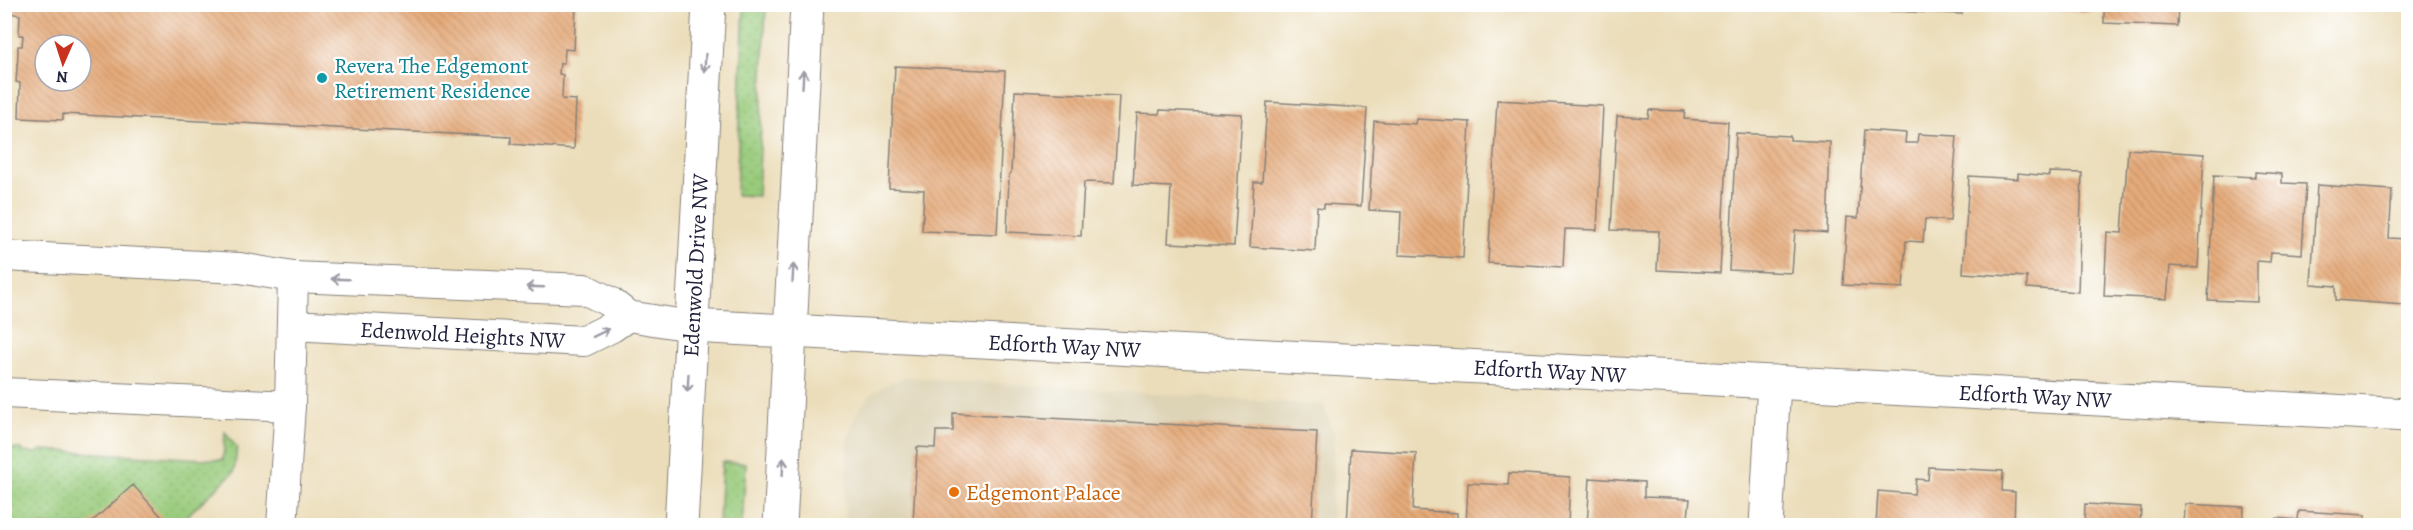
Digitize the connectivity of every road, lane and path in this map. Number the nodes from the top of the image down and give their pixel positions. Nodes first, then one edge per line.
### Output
1 (708, 4) edge
2 (807, 4) edge
3 (4, 256) edge
4 (293, 277) junction
5 (628, 316) junction
6 (292, 326) junction
7 (691, 326) junction
8 (790, 332) junction
9 (1774, 382) junction
10 (4, 393) edge
11 (290, 406) junction
12 (2409, 415) edge
13 (282, 525) edge
14 (681, 525) edge
15 (780, 525) edge
16 (1766, 525) edge

1 -> 7 street, Edenwold Drive NW
8 -> 2 street
3 - 4 lane
5 -> 4 lane
4 - 6 lane
6 -> 5 lane, Edenwold Heights NW
5 - 7 lane
6 - 11 lane
7 - 8 street, Edforth Way NW
7 -> 14 street, Edenwold Drive NW
8 - 9 street, Edforth Way NW
15 -> 8 street
9 - 12 street, Edforth Way NW
9 - 16 street
10 - 11 lane
11 - 13 lane

